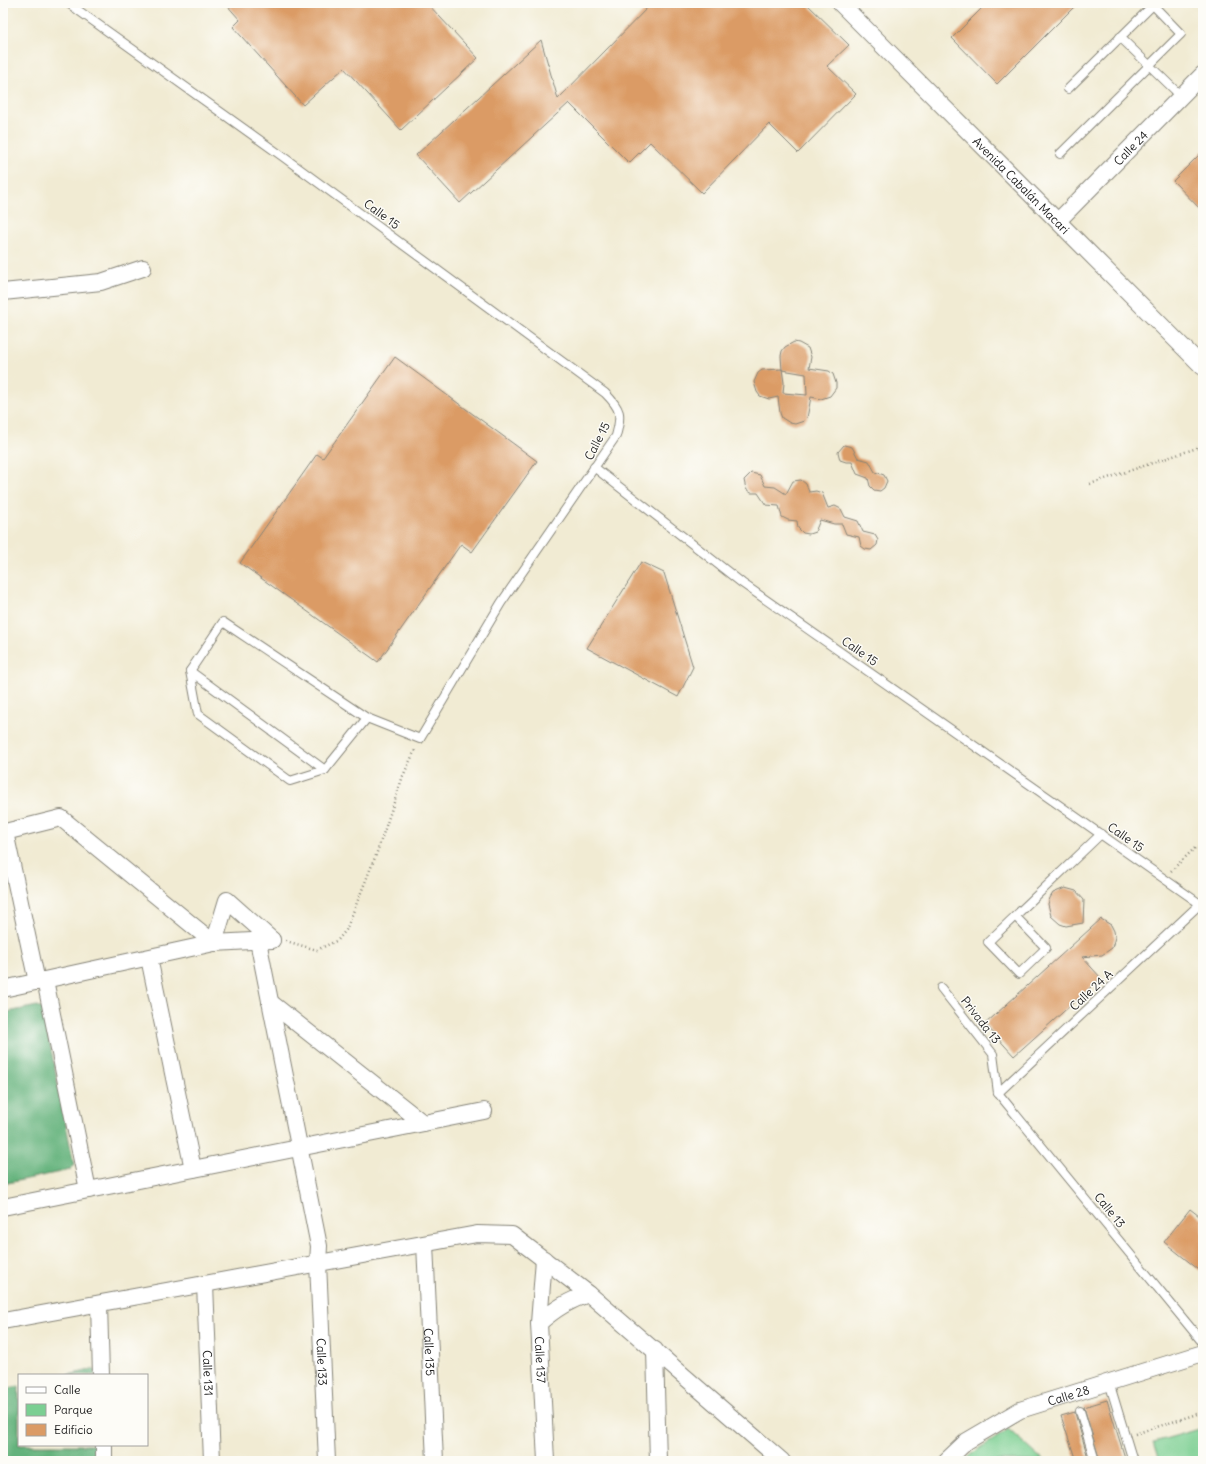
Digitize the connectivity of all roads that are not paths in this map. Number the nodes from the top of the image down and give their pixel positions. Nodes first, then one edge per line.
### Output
1 (68, 3) edge
2 (840, 3) edge
3 (1120, 37) junction
4 (1149, 65) junction
5 (1203, 74) edge
6 (1068, 89) dead end
7 (1181, 96) junction
8 (1060, 154) dead end
9 (1058, 221) junction
10 (143, 268) dead end
11 (3, 292) edge
12 (1203, 367) edge
13 (594, 467) junction
14 (190, 672) junction
15 (367, 718) junction
16 (325, 770) junction
17 (1101, 834) junction
18 (1202, 905) edge
19 (1015, 916) junction
20 (265, 941) junction
21 (214, 944) junction
22 (149, 958) junction
23 (41, 981) junction
24 (940, 988) dead end
25 (3, 989) edge
26 (270, 1002) junction
27 (998, 1093) junction
28 (484, 1111) dead end
29 (423, 1123) junction
30 (299, 1148) junction
31 (193, 1169) junction
32 (88, 1190) junction
33 (3, 1207) edge
34 (425, 1244) junction
35 (544, 1259) junction
36 (318, 1263) junction
37 (205, 1284) junction
38 (589, 1294) junction
39 (99, 1304) junction
40 (3, 1321) edge
41 (539, 1323) junction
42 (1203, 1343) edge
43 (655, 1350) junction
44 (1203, 1353) edge
45 (101, 1374) edge
46 (1109, 1382) junction
47 (1080, 1411) dead end
48 (104, 1446) edge
49 (764, 1454) edge
50 (104, 1461) edge
51 (212, 1461) edge
52 (327, 1461) edge
53 (434, 1461) edge
54 (546, 1461) edge
55 (658, 1461) edge
56 (782, 1461) edge
57 (946, 1461) edge
58 (1095, 1461) edge
59 (1133, 1461) edge

1 - 13 lane, Calle 15
2 - 9 street, Avenida Cabalán Macari
3 - 4 lane
3 - 4 lane
3 - 6 lane
4 - 7 lane
4 - 8 lane
5 - 7 street, Calle 24
7 - 9 street, Calle 24
9 - 12 street, Avenida Cabalán Macari
10 - 11 street
13 - 15 lane
13 - 17 lane, Calle 15
14 - 15 lane
14 - 16 lane
14 - 16 lane
15 - 16 lane
17 - 18 lane, Calle 15
17 - 19 lane
18 - 27 lane, Calle 24 A
19 - 19 lane
20 - 21 street
20 - 21 street
20 - 26 street, Calle 133
21 - 22 street
21 - 23 street
22 - 23 street
22 - 31 street
23 - 25 street
23 - 32 street
24 - 27 lane, Privada 13
26 - 29 street
26 - 30 street, Calle 133
27 - 42 lane, Calle 13
28 - 29 street
29 - 30 street
30 - 31 street
30 - 36 street, Calle 133
31 - 32 street
32 - 33 street
34 - 35 street
34 - 36 street
34 - 53 street, Calle 135
35 - 38 street
35 - 41 street, Calle 137
36 - 37 street
36 - 52 street, Calle 133
37 - 39 street
37 - 51 street, Calle 131
38 - 41 street
38 - 43 street
39 - 40 street
39 - 45 street
41 - 54 street, Calle 137
43 - 49 street
43 - 55 street
44 - 46 street, Calle 28
46 - 57 street, Calle 28
46 - 59 lane
47 - 58 lane
48 - 50 street
49 - 56 street

